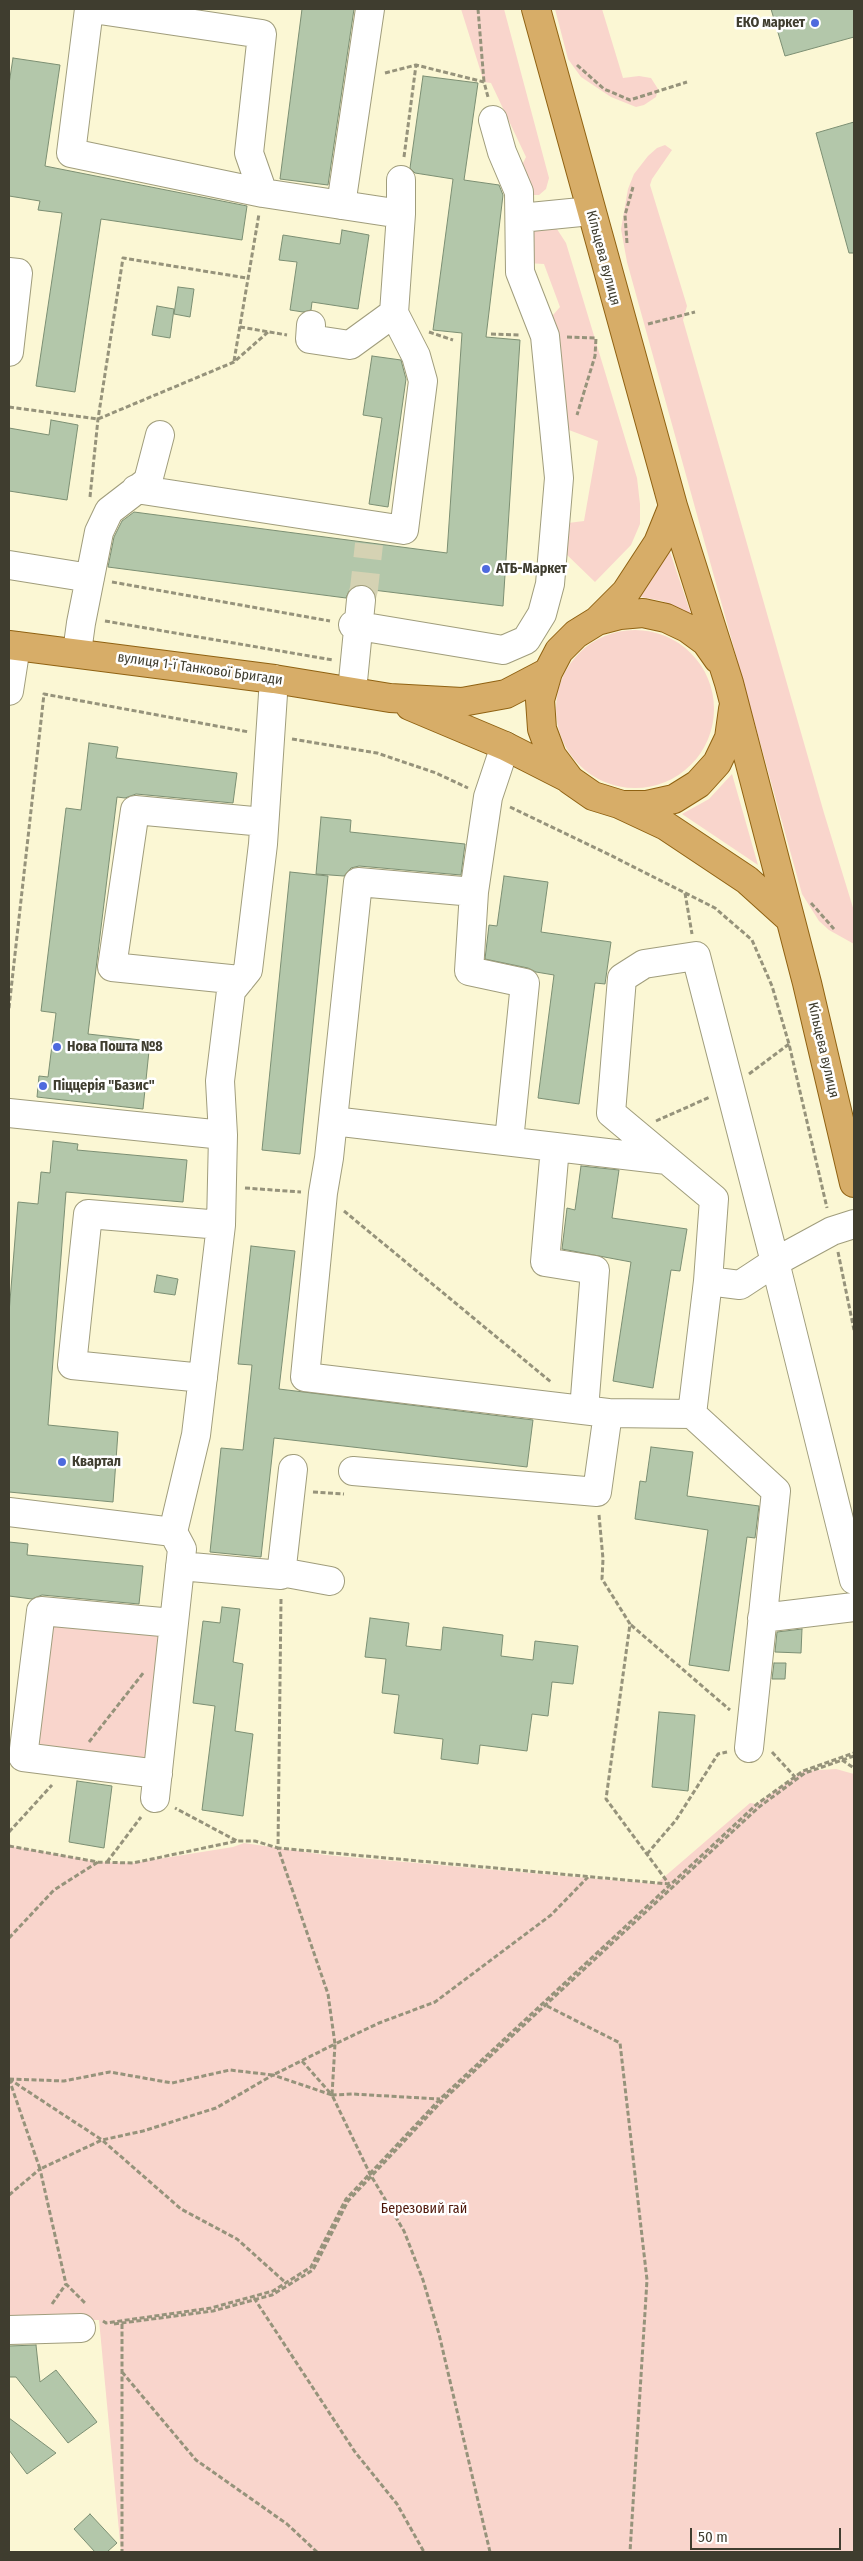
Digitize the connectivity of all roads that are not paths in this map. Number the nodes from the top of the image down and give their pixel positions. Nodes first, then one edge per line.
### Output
1 (91, 9) edge
2 (370, 9) edge
3 (536, 9) edge
4 (493, 120) road end
5 (401, 180) road end
6 (263, 193) junction
7 (341, 205) junction
8 (591, 211) junction
9 (401, 214) junction
10 (520, 218) junction
11 (9, 272) edge
12 (394, 313) junction
13 (310, 332) road end
14 (9, 352) edge
15 (160, 435) dead end
16 (136, 489) junction
17 (673, 506) junction
18 (9, 566) edge
19 (90, 578) junction
20 (597, 621) junction
21 (12, 645) edge
22 (77, 652) junction
23 (548, 672) junction
24 (274, 679) junction
25 (729, 683) junction
26 (9, 691) edge
27 (352, 691) junction
28 (390, 698) junction
29 (505, 746) junction
30 (570, 780) junction
31 (619, 804) junction
32 (264, 822) junction
33 (474, 892) junction
34 (788, 917) junction
35 (240, 980) junction
36 (9, 1113) edge
37 (332, 1121) junction
38 (223, 1135) junction
39 (509, 1141) junction
40 (555, 1147) junction
41 (667, 1160) junction
42 (854, 1183) edge
43 (221, 1225) junction
44 (843, 1228) edge
45 (775, 1262) junction
46 (708, 1281) junction
47 (203, 1378) junction
48 (596, 1411) junction
49 (692, 1414) junction
50 (293, 1469) dead end
51 (346, 1482) road end
52 (9, 1512) edge
53 (173, 1532) junction
54 (180, 1566) junction
55 (281, 1573) junction
56 (854, 1580) edge
57 (330, 1581) dead end
58 (854, 1607) edge
59 (762, 1618) junction
60 (173, 1623) junction
61 (750, 1738) road end
62 (95, 2320) road end
63 (9, 2330) edge

1 - 6 street
1 - 6 street
2 - 7 street
3 - 8 main road, Кільцева вулиця
4 - 10 street
5 - 9 street
6 - 7 street
7 - 9 street
8 - 10 street
8 - 17 main road, Кільцева вулиця
9 - 12 street
10 - 27 street
11 - 14 street
12 - 13 street
12 - 16 street
15 - 16 street
16 - 19 street
17 - 20 main road, Кільцева вулиця
17 - 25 main road, Кільцева вулиця
18 - 19 street
19 - 22 street
20 - 23 main road, Кільцева вулиця
20 - 25 main road, Кільцева вулиця
21 - 22 main road, вулиця 1-ї Танкової Бригади
21 - 26 street
22 - 24 main road, вулиця 1-ї Танкової Бригади
23 - 28 main road, вулиця 1-ї Танкової Бригади
23 - 30 main road, Кільцева вулиця
24 - 27 main road, вулиця 1-ї Танкової Бригади
24 - 32 street
25 - 31 main road, Кільцева вулиця
25 - 34 main road, Кільцева вулиця
27 - 28 main road, вулиця 1-ї Танкової Бригади
28 - 29 main road, вулиця 1-ї Танкової Бригади
29 - 30 main road, вулиця 1-ї Танкової Бригади
29 - 33 street
30 - 31 main road, Кільцева вулиця
31 - 34 main road, Кільцева вулиця
32 - 35 street
32 - 35 street
33 - 37 street
33 - 39 street
34 - 42 main road, Кільцева вулиця
35 - 38 street
36 - 38 street
37 - 39 street
37 - 48 street
38 - 43 street
39 - 40 street
40 - 41 street
40 - 48 street
41 - 45 street
41 - 46 street
43 - 47 street
43 - 47 street
44 - 45 street
45 - 46 street
45 - 56 street
46 - 49 street
47 - 53 street
48 - 49 street
48 - 51 street
49 - 59 street
50 - 55 street
52 - 53 street
53 - 54 street
54 - 55 street
54 - 60 street
55 - 57 street
58 - 59 street
59 - 61 street
60 - 60 street
62 - 63 street

